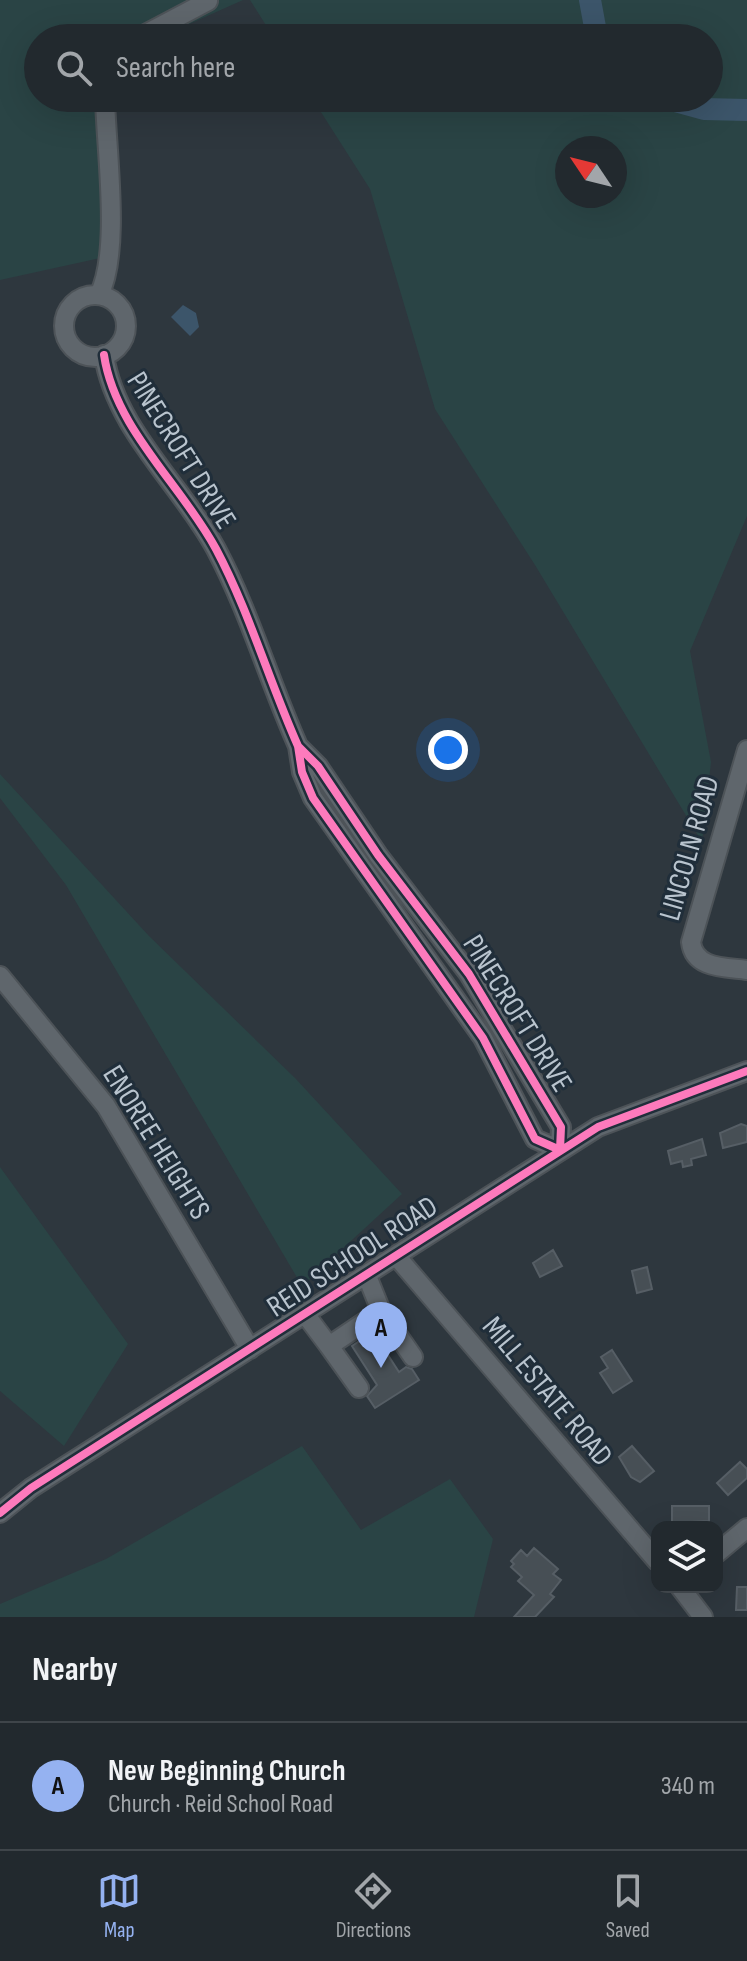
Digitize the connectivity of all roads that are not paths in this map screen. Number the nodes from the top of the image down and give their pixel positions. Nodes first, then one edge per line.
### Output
1 (208, 1) edge
2 (164, 24) edge
3 (105, 112) edge
4 (99, 295) junction
5 (104, 355) junction
6 (298, 746) junction
7 (747, 750) edge
8 (747, 970) edge
9 (0, 976) edge
10 (747, 1071) edge
11 (560, 1150) junction
12 (397, 1257) junction
13 (367, 1276) junction
14 (381, 1311) junction
15 (305, 1314) junction
16 (329, 1346) junction
17 (250, 1349) junction
18 (413, 1357) dead end
19 (359, 1388) dead end
20 (0, 1513) edge
21 (747, 1528) edge
22 (723, 1548) edge
23 (651, 1554) edge
24 (685, 1593) edge
25 (703, 1617) edge

1 - 2 street
3 - 4 street
4 - 5 street, PINECROFT DRIVE
4 - 5 street, PINECROFT DRIVE
5 - 6 street, PINECROFT DRIVE
6 - 11 street, PINECROFT DRIVE
6 - 11 street, PINECROFT DRIVE
7 - 8 street, LINCOLN ROAD
9 - 17 street, ENOREE HEIGHTS
10 - 11 street, REID SCHOOL ROAD
11 - 12 street, REID SCHOOL ROAD
12 - 13 street, REID SCHOOL ROAD
12 - 23 street, MILL ESTATE ROAD
13 - 14 street
13 - 15 street, REID SCHOOL ROAD
14 - 16 street
14 - 18 street
15 - 16 street
15 - 17 street, REID SCHOOL ROAD
16 - 19 street
17 - 20 street, REID SCHOOL ROAD
21 - 22 street
24 - 25 street

